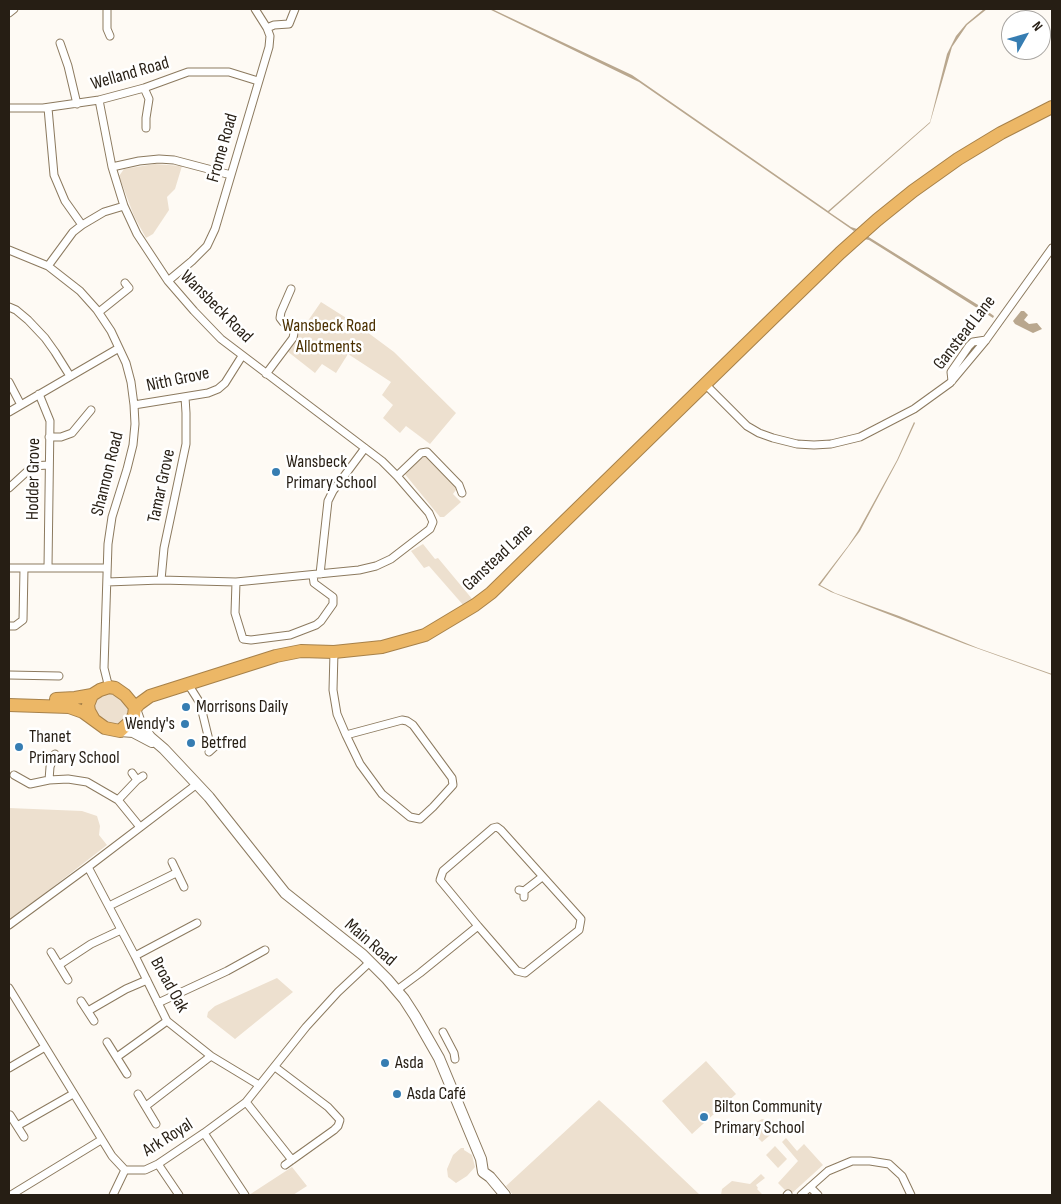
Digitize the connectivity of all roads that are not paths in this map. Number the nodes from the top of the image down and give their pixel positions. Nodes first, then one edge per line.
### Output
1 (14, 9) edge
2 (107, 9) edge
3 (255, 9) edge
4 (295, 9) edge
5 (9, 13) edge
6 (267, 28) junction
7 (110, 36) dead end
8 (60, 43) dead end
9 (258, 81) junction
10 (144, 88) junction
11 (99, 100) junction
12 (77, 104) junction
13 (1052, 107) edge
14 (9, 108) edge
15 (48, 108) junction
16 (146, 128) dead end
17 (112, 167) junction
18 (231, 175) junction
19 (124, 206) junction
20 (82, 224) junction
21 (1052, 248) edge
22 (9, 250) edge
23 (48, 266) junction
24 (168, 281) junction
25 (125, 283) dead end
26 (291, 288) dead end
27 (9, 307) edge
28 (99, 312) junction
29 (119, 348) junction
30 (242, 356) junction
31 (266, 374) junction
32 (70, 376) junction
33 (9, 382) edge
34 (705, 384) junction
35 (39, 394) junction
36 (185, 397) junction
37 (21, 405) junction
38 (134, 405) junction
39 (91, 410) dead end
40 (9, 412) edge
41 (49, 437) junction
42 (365, 448) junction
43 (48, 465) junction
44 (397, 476) junction
45 (9, 488) edge
46 (462, 493) dead end
47 (48, 567) junction
48 (9, 568) edge
49 (24, 568) junction
50 (108, 568) junction
51 (316, 575) junction
52 (161, 580) junction
53 (107, 582) junction
54 (236, 582) junction
55 (9, 626) edge
56 (334, 652) junction
57 (104, 673) junction
58 (9, 674) edge
59 (59, 676) dead end
60 (188, 684) junction
61 (119, 691) junction
62 (93, 695) junction
63 (150, 696) junction
64 (9, 697) edge
65 (9, 705) edge
66 (135, 709) junction
67 (94, 720) junction
68 (120, 731) junction
69 (346, 735) junction
70 (164, 749) junction
71 (56, 751) dead end
72 (209, 752) dead end
73 (14, 775) dead end
74 (137, 776) dead end
75 (50, 780) junction
76 (197, 784) junction
77 (118, 800) junction
78 (140, 828) junction
79 (172, 862) dead end
80 (88, 867) junction
81 (176, 873) junction
82 (542, 877) junction
83 (184, 886) dead end
84 (522, 892) dead end
85 (109, 906) junction
86 (192, 923) dead end
87 (9, 925) edge
88 (478, 926) junction
89 (121, 930) junction
90 (265, 950) dead end
91 (51, 952) dead end
92 (135, 956) junction
93 (370, 962) junction
94 (59, 965) junction
95 (68, 980) dead end
96 (147, 980) junction
97 (9, 988) edge
98 (397, 990) junction
99 (81, 1001) dead end
100 (158, 1003) junction
101 (88, 1011) junction
102 (94, 1021) dead end
103 (167, 1021) junction
104 (442, 1032) dead end
105 (108, 1042) dead end
106 (45, 1047) junction
107 (211, 1056) junction
108 (117, 1057) junction
109 (455, 1059) dead end
110 (275, 1066) junction
111 (9, 1068) edge
112 (127, 1074) dead end
113 (259, 1084) junction
114 (73, 1094) junction
115 (138, 1094) dead end
116 (246, 1102) junction
117 (146, 1106) junction
118 (10, 1115) dead end
119 (156, 1124) dead end
120 (17, 1126) junction
121 (204, 1133) junction
122 (24, 1137) dead end
123 (101, 1140) junction
124 (292, 1160) junction
125 (158, 1164) junction
126 (286, 1165) dead end
127 (125, 1170) junction
128 (810, 1187) junction
129 (10, 1194) edge
130 (246, 1194) edge
131 (114, 1195) edge
132 (179, 1195) edge
133 (505, 1195) edge
134 (801, 1195) edge
135 (818, 1195) edge
136 (911, 1195) edge

1 - 5 street
2 - 7 street
3 - 6 street
4 - 6 street
6 - 9 street, Frome Road
8 - 12 street
9 - 10 street, Welland Road
9 - 18 street, Frome Road
10 - 11 street, Welland Road
10 - 16 street
11 - 12 street, Welland Road
11 - 17 street, Wansbeck Road
12 - 15 street, Welland Road
13 - 34 highway, Ganstead Lane
14 - 15 street, Welland Road
15 - 20 street
17 - 18 street
17 - 19 street, Wansbeck Road
18 - 24 street, Frome Road
19 - 20 street
19 - 24 street, Wansbeck Road
20 - 23 street
21 - 34 street, Ganstead Lane
22 - 23 street, Shannon Road
23 - 28 street, Shannon Road
24 - 30 street, Wansbeck Road
25 - 28 street
26 - 31 street
27 - 32 street
28 - 29 street, Shannon Road
29 - 32 street
29 - 38 street, Shannon Road
30 - 31 street, Wansbeck Road
30 - 36 street, Nith Grove
31 - 42 street, Wansbeck Road
32 - 35 street
33 - 37 street
34 - 56 highway, Ganstead Lane
35 - 37 street
35 - 41 street, Hodder Grove
36 - 38 street, Nith Grove
36 - 52 street, Tamar Grove
37 - 40 street
38 - 50 street, Shannon Road
39 - 41 street
41 - 43 street, Hodder Grove
42 - 44 street, Wansbeck Road
42 - 51 street
43 - 45 street
43 - 47 street, Hodder Grove
44 - 46 street
44 - 51 street, Wansbeck Road
47 - 49 street
47 - 50 street
48 - 49 street
49 - 55 street
50 - 53 street, Shannon Road
51 - 54 street, Wansbeck Road
51 - 54 street
52 - 53 street, Wansbeck Road
52 - 54 street, Wansbeck Road
53 - 57 street, Shannon Road
56 - 60 highway, Ganstead Lane
56 - 69 street
57 - 61 street
57 - 62 street, Shannon Road
58 - 59 street
60 - 63 highway, Ganstead Lane
60 - 72 street
61 - 62 highway
61 - 63 highway, Ganstead Lane
61 - 66 highway
62 - 64 highway
62 - 67 highway
63 - 66 highway, Ganstead Lane
65 - 67 highway
66 - 68 highway
66 - 70 main road, Main Road
67 - 68 highway
68 - 70 main road, Main Road
69 - 69 street
70 - 76 main road, Main Road
71 - 75 street
73 - 75 street
74 - 77 street
75 - 77 street
76 - 78 street
76 - 93 main road, Main Road
77 - 78 street
78 - 80 street
79 - 81 street
80 - 85 street, Broad Oak
80 - 87 street
81 - 83 street
81 - 85 street
82 - 84 street
82 - 88 street
82 - 88 street
85 - 89 street, Broad Oak
86 - 92 street
88 - 98 street
89 - 92 street, Broad Oak
89 - 94 street
90 - 100 street
91 - 94 street
92 - 96 street, Broad Oak
93 - 98 main road, Main Road
93 - 110 street, Ark Royal
94 - 95 street
96 - 100 street, Broad Oak
96 - 101 street
97 - 106 street, Ark Royal
98 - 133 main road, Main Road
99 - 101 street
100 - 103 street, Broad Oak
101 - 102 street
103 - 107 street, Broad Oak
103 - 108 street
104 - 109 street
105 - 108 street
106 - 111 street
106 - 114 street, Ark Royal
107 - 113 street, Broad Oak
107 - 117 street
108 - 112 street
110 - 113 street, Ark Royal
110 - 124 street
113 - 116 street, Ark Royal
114 - 120 street
114 - 123 street, Ark Royal
115 - 117 street
116 - 121 street, Ark Royal
116 - 124 street
117 - 119 street
118 - 120 street
120 - 122 street
121 - 125 street, Ark Royal
121 - 130 street
123 - 127 street, Ark Royal
123 - 129 street
124 - 126 street
125 - 127 street, Ark Royal
125 - 132 street
127 - 131 street
128 - 134 street
128 - 135 street
128 - 136 street

